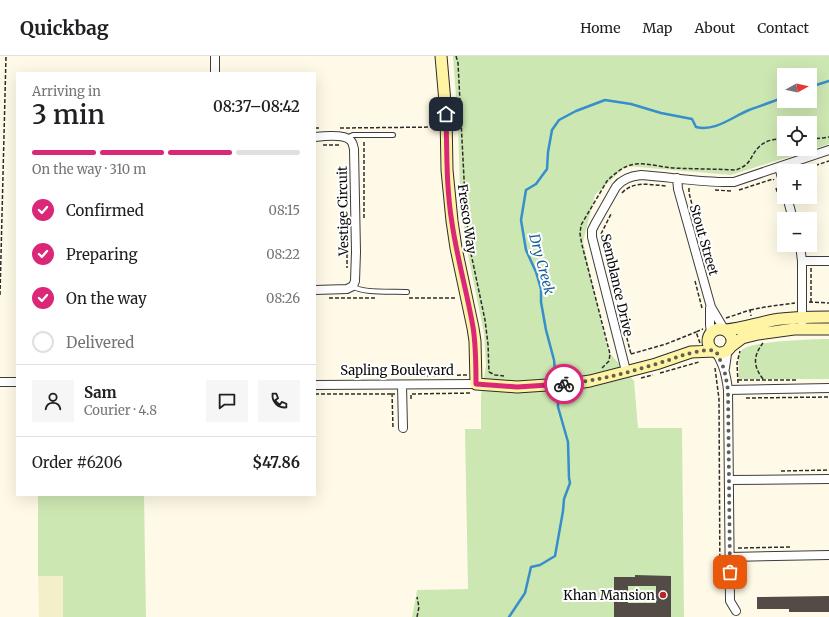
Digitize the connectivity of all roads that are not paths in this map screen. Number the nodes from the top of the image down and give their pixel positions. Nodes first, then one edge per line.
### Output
1 (215, 56) edge
2 (442, 56) edge
3 (215, 72) edge
4 (393, 135) dead end
5 (316, 136) edge
6 (347, 138) junction
7 (829, 150) edge
8 (788, 164) edge
9 (777, 168) edge
10 (677, 178) junction
11 (801, 252) edge
12 (802, 261) junction
13 (829, 261) edge
14 (353, 286) junction
15 (316, 290) edge
16 (407, 292) dead end
17 (710, 307) junction
18 (829, 317) edge
19 (802, 323) junction
20 (829, 328) edge
21 (724, 330) junction
22 (710, 334) junction
23 (730, 348) junction
24 (715, 351) junction
25 (691, 352) junction
26 (725, 371) junction
27 (626, 372) junction
28 (0, 382) edge
29 (16, 382) edge
30 (316, 384) edge
31 (402, 385) junction
32 (829, 388) edge
33 (475, 389) junction
34 (728, 390) junction
35 (403, 428) dead end
36 (829, 479) edge
37 (728, 480) junction
38 (829, 555) edge
39 (730, 557) junction
40 (736, 611) dead end

1 - 3 street
2 - 33 street, Fresco Way
4 - 6 lane
5 - 6 street
6 - 14 street, Vestige Circuit
7 - 8 street, Semblance Drive
9 - 10 street, Semblance Drive
10 - 17 street, Stout Street
10 - 27 street, Semblance Drive
11 - 12 street
12 - 13 street
12 - 19 street
14 - 15 street
14 - 16 lane
17 - 21 street, Stout Street
17 - 22 street, Stout Street
18 - 19 street
19 - 20 street
19 - 21 street
19 - 23 street
21 - 22 street
21 - 23 street
22 - 24 street
22 - 25 street, Sapling Boulevard
23 - 24 street
23 - 26 street
24 - 25 street, Sapling Boulevard
24 - 26 street
25 - 27 street, Sapling Boulevard
26 - 34 street
27 - 33 street, Sapling Boulevard
28 - 29 street
30 - 31 street, Sapling Boulevard
31 - 33 street, Sapling Boulevard
31 - 35 street
32 - 34 street
34 - 37 street
36 - 37 street
37 - 39 street
38 - 39 street
39 - 40 street

